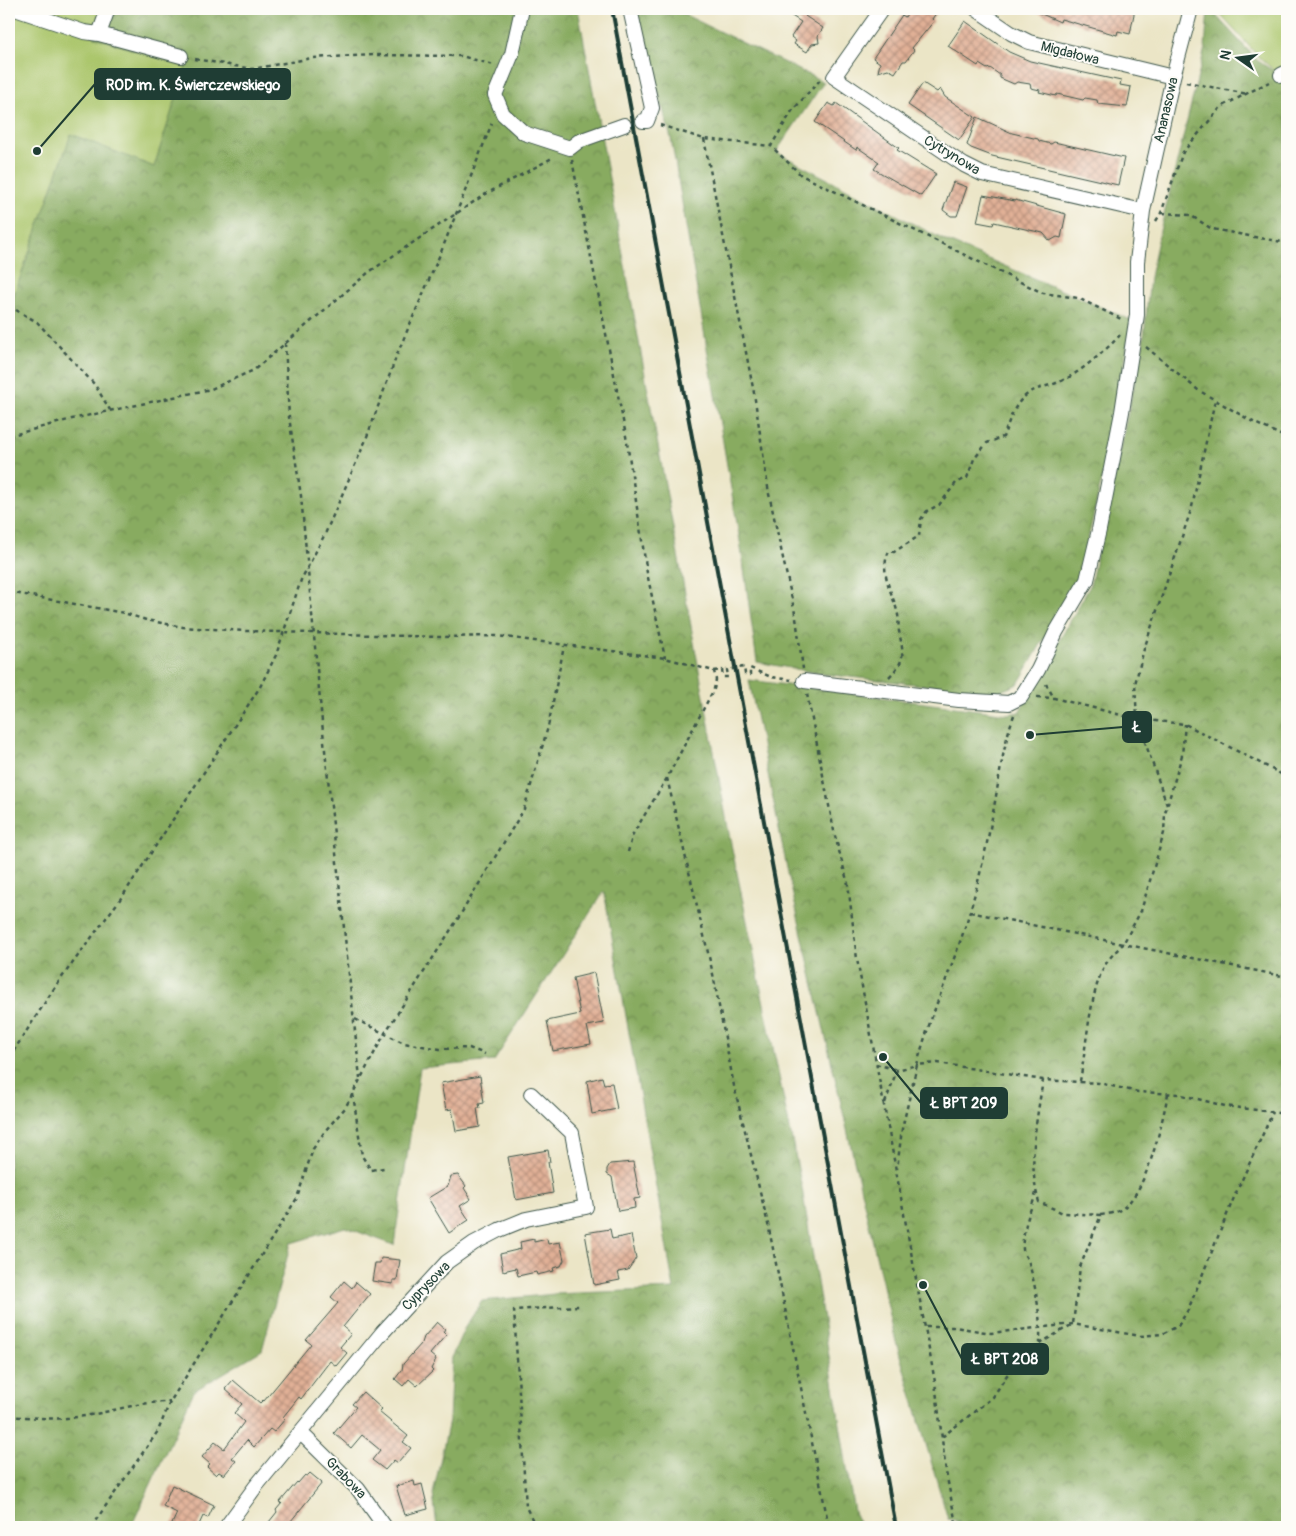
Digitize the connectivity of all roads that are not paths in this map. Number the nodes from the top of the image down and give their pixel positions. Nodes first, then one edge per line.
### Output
1 (15, 9) edge
2 (108, 9) edge
3 (522, 9) edge
4 (630, 9) edge
5 (882, 9) edge
6 (976, 9) edge
7 (1191, 9) edge
8 (99, 34) junction
9 (181, 56) road end
10 (1172, 79) junction
11 (645, 121) road end
12 (624, 126) dead end
13 (1143, 212) junction
14 (804, 682) road end
15 (531, 1094) dead end
16 (301, 1433) junction
17 (226, 1527) edge
18 (385, 1527) edge

1 - 8 street
2 - 8 street
3 - 12 street
4 - 11 street
5 - 13 street, Cytrynowa
6 - 10 street, Migdałowa
7 - 10 street, Ananasowa
8 - 9 street
10 - 13 street, Ananasowa
13 - 14 street, Ananasowa
15 - 16 street, Cyprysowa
16 - 17 street, Cyprysowa
16 - 18 street, Grabowa

